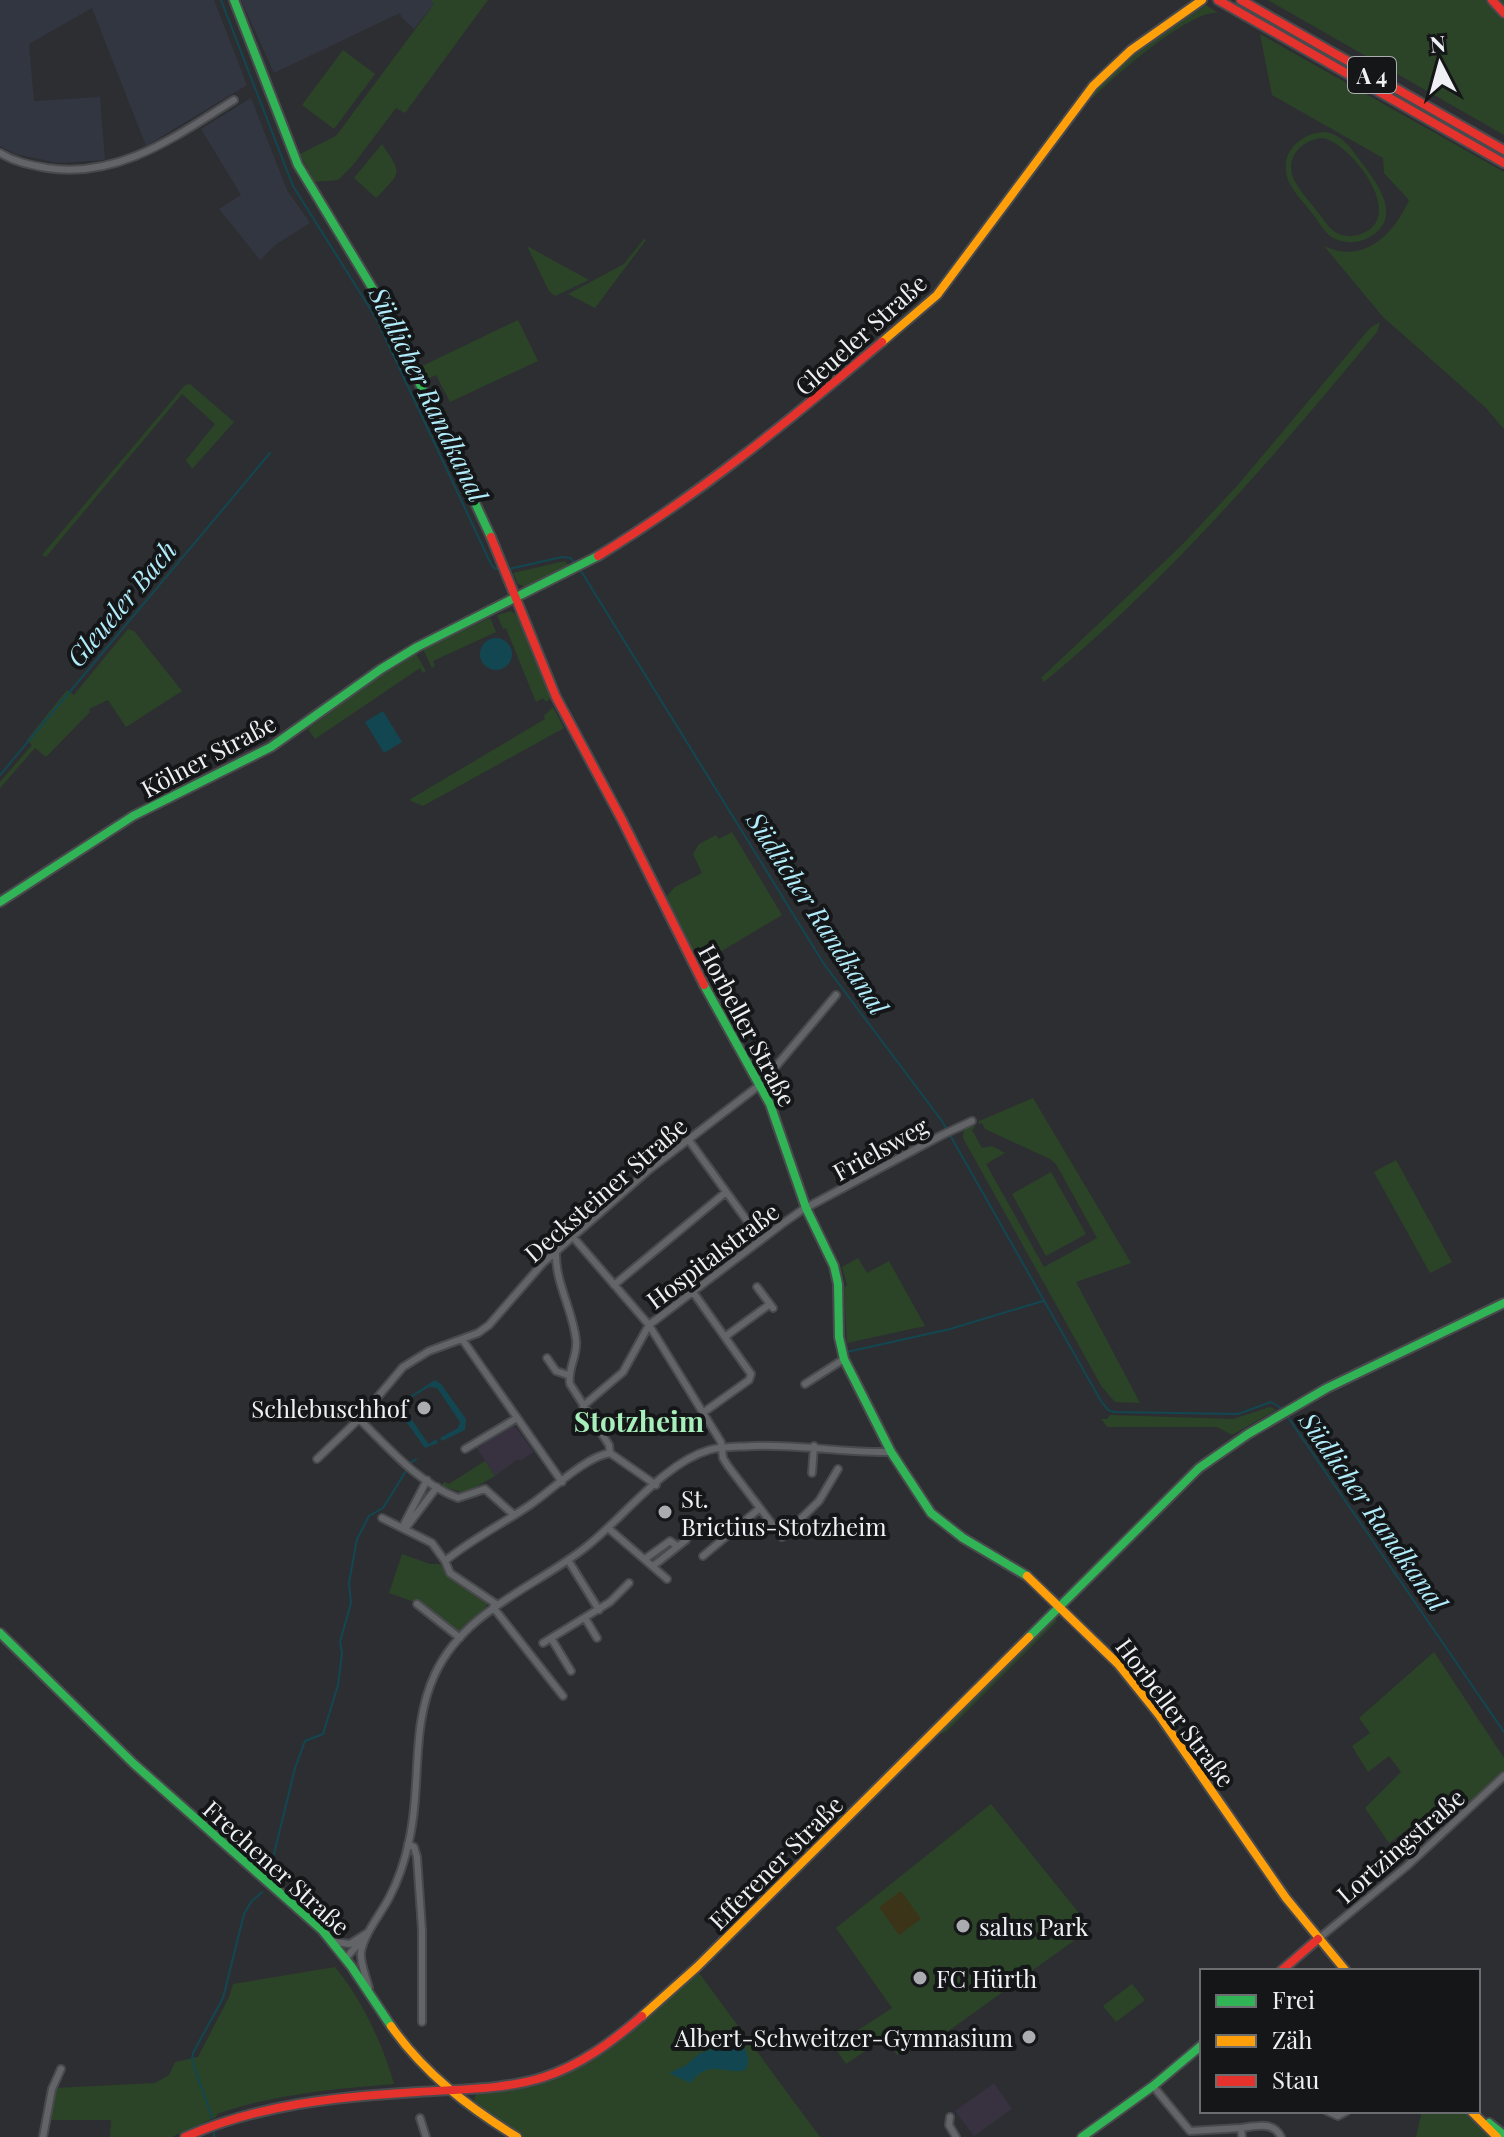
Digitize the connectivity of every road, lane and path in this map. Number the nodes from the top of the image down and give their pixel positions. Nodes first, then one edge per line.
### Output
1 (234, 0) edge
2 (1202, 0) edge
3 (1218, 0) edge
4 (1241, 0) edge
5 (1492, 0) edge
6 (1504, 13) edge
7 (234, 100) dead end
8 (1504, 150) edge
9 (0, 153) edge
10 (1504, 163) edge
11 (518, 598) junction
12 (0, 902) edge
13 (836, 995) dead end
14 (761, 1084) junction
15 (972, 1121) dead end
16 (688, 1139) junction
17 (726, 1192) junction
18 (806, 1208) junction
19 (573, 1237) junction
20 (761, 1240) junction
21 (556, 1252) junction
22 (543, 1263) junction
23 (556, 1270) junction
24 (614, 1285) junction
25 (757, 1287) dead end
26 (693, 1292) junction
27 (1504, 1303) edge
28 (649, 1325) junction
29 (726, 1336) junction
30 (462, 1339) junction
31 (547, 1358) dead end
32 (844, 1359) junction
33 (568, 1375) junction
34 (805, 1384) dead end
35 (583, 1406) junction
36 (704, 1412) junction
37 (517, 1418) junction
38 (359, 1419) junction
39 (814, 1446) junction
40 (722, 1447) junction
41 (465, 1449) dead end
42 (891, 1452) junction
43 (610, 1453) junction
44 (317, 1459) dead end
45 (838, 1469) dead end
46 (812, 1473) dead end
47 (427, 1480) junction
48 (562, 1482) junction
49 (656, 1485) junction
50 (437, 1487) junction
51 (760, 1508) junction
52 (514, 1515) junction
53 (382, 1518) dead end
54 (404, 1528) junction
55 (608, 1528) junction
56 (686, 1540) dead end
57 (677, 1546) junction
58 (703, 1556) dead end
59 (645, 1559) junction
60 (568, 1560) junction
61 (445, 1561) junction
62 (653, 1566) junction
63 (667, 1579) dead end
64 (629, 1583) dead end
65 (417, 1604) dead end
66 (495, 1606) junction
67 (1060, 1606) junction
68 (599, 1610) junction
69 (585, 1618) junction
70 (0, 1633) edge
71 (460, 1638) junction
72 (551, 1638) junction
73 (597, 1638) dead end
74 (543, 1643) dead end
75 (571, 1671) dead end
76 (563, 1696) dead end
77 (1504, 1776) edge
78 (408, 1844) junction
79 (370, 1931) junction
80 (1318, 1939) junction
81 (332, 1941) junction
82 (346, 1958) junction
83 (1283, 1969) edge
84 (1344, 1969) edge
85 (370, 1990) junction
86 (422, 2022) dead end
87 (1200, 2047) edge
88 (61, 2069) dead end
89 (427, 2070) junction
90 (1153, 2086) junction
91 (480, 2088) junction
92 (447, 2090) junction
93 (420, 2092) junction
94 (475, 2110) junction
95 (1473, 2113) edge
96 (1480, 2113) edge
97 (950, 2117) dead end
98 (420, 2118) dead end
99 (1241, 2128) junction
100 (1504, 2135) edge
101 (43, 2137) edge
102 (185, 2137) edge
103 (426, 2137) edge
104 (517, 2137) edge
105 (956, 2137) edge
106 (1082, 2137) edge
107 (1242, 2137) edge
108 (1281, 2137) edge
109 (1497, 2137) edge

1 - 11 main road, Horbeller Straße
2 - 11 main road, Gleueler Straße
3 - 10 main road, A 4
4 - 8 main road, A 4
5 - 6 main road
7 - 9 street
11 - 12 main road, Kölner Straße
11 - 14 main road, Horbeller Straße
13 - 14 street, Decksteiner Straße
14 - 16 street, Decksteiner Straße
14 - 18 main road, Horbeller Straße
15 - 18 street, Frielsweg
16 - 17 street
16 - 19 street, Decksteiner Straße
17 - 20 street
17 - 24 street
18 - 20 street, Hospitalstraße
18 - 32 main road, Horbeller Straße
19 - 21 street, Decksteiner Straße
19 - 24 street
20 - 26 street, Hospitalstraße
21 - 22 street, Decksteiner Straße
21 - 23 street
22 - 23 street
22 - 30 street, Decksteiner Straße
23 - 33 street
24 - 28 street
25 - 29 street
26 - 28 street, Hospitalstraße
26 - 29 street
27 - 67 main road, Efferener Straße
28 - 35 street, Hospitalstraße
28 - 36 street
29 - 36 street
30 - 37 street
30 - 38 street, Decksteiner Straße
31 - 33 street
32 - 34 street
32 - 42 main road, Horbeller Straße
33 - 35 street
35 - 43 street
36 - 40 street
37 - 41 street
37 - 48 street
38 - 44 street, Decksteiner Straße
38 - 47 street
39 - 40 street
39 - 42 street
39 - 46 street
40 - 49 street
40 - 51 street
42 - 67 main road, Horbeller Straße
43 - 48 street
43 - 49 street
45 - 51 street
47 - 50 street
47 - 54 street
48 - 52 street
49 - 55 street
50 - 52 street
50 - 54 street
51 - 58 street
52 - 61 street
53 - 54 street
54 - 61 street
55 - 59 street
55 - 60 street
56 - 57 street
57 - 59 street
57 - 62 street
59 - 62 street
60 - 66 street
60 - 68 street
61 - 66 street
62 - 63 street
64 - 68 street
65 - 71 street
66 - 71 street
66 - 76 street
67 - 80 main road, Horbeller Straße
67 - 91 main road, Efferener Straße
68 - 69 street
69 - 72 street
69 - 73 street
70 - 81 main road, Frechener Straße
71 - 78 street
72 - 74 street
72 - 75 street
77 - 80 street, Lortzingstraße
78 - 79 street
78 - 86 street
79 - 81 street
79 - 82 street
79 - 85 street
80 - 83 main road
80 - 84 main road, Horbeller Straße
81 - 82 main road, Frechener Straße
82 - 85 main road, Frechener Straße
85 - 89 main road, Frechener Straße
87 - 90 main road
88 - 101 street
89 - 92 main road, Frechener Straße
89 - 93 main road
90 - 99 street
90 - 106 main road
91 - 92 main road, Efferener Straße
91 - 94 main road
92 - 93 main road, Efferener Straße
92 - 94 main road, Frechener Straße
93 - 102 main road, Efferener Straße
94 - 104 main road, Frechener Straße
95 - 109 main road
96 - 100 main road
97 - 105 street
98 - 103 street
99 - 107 street
99 - 108 street

